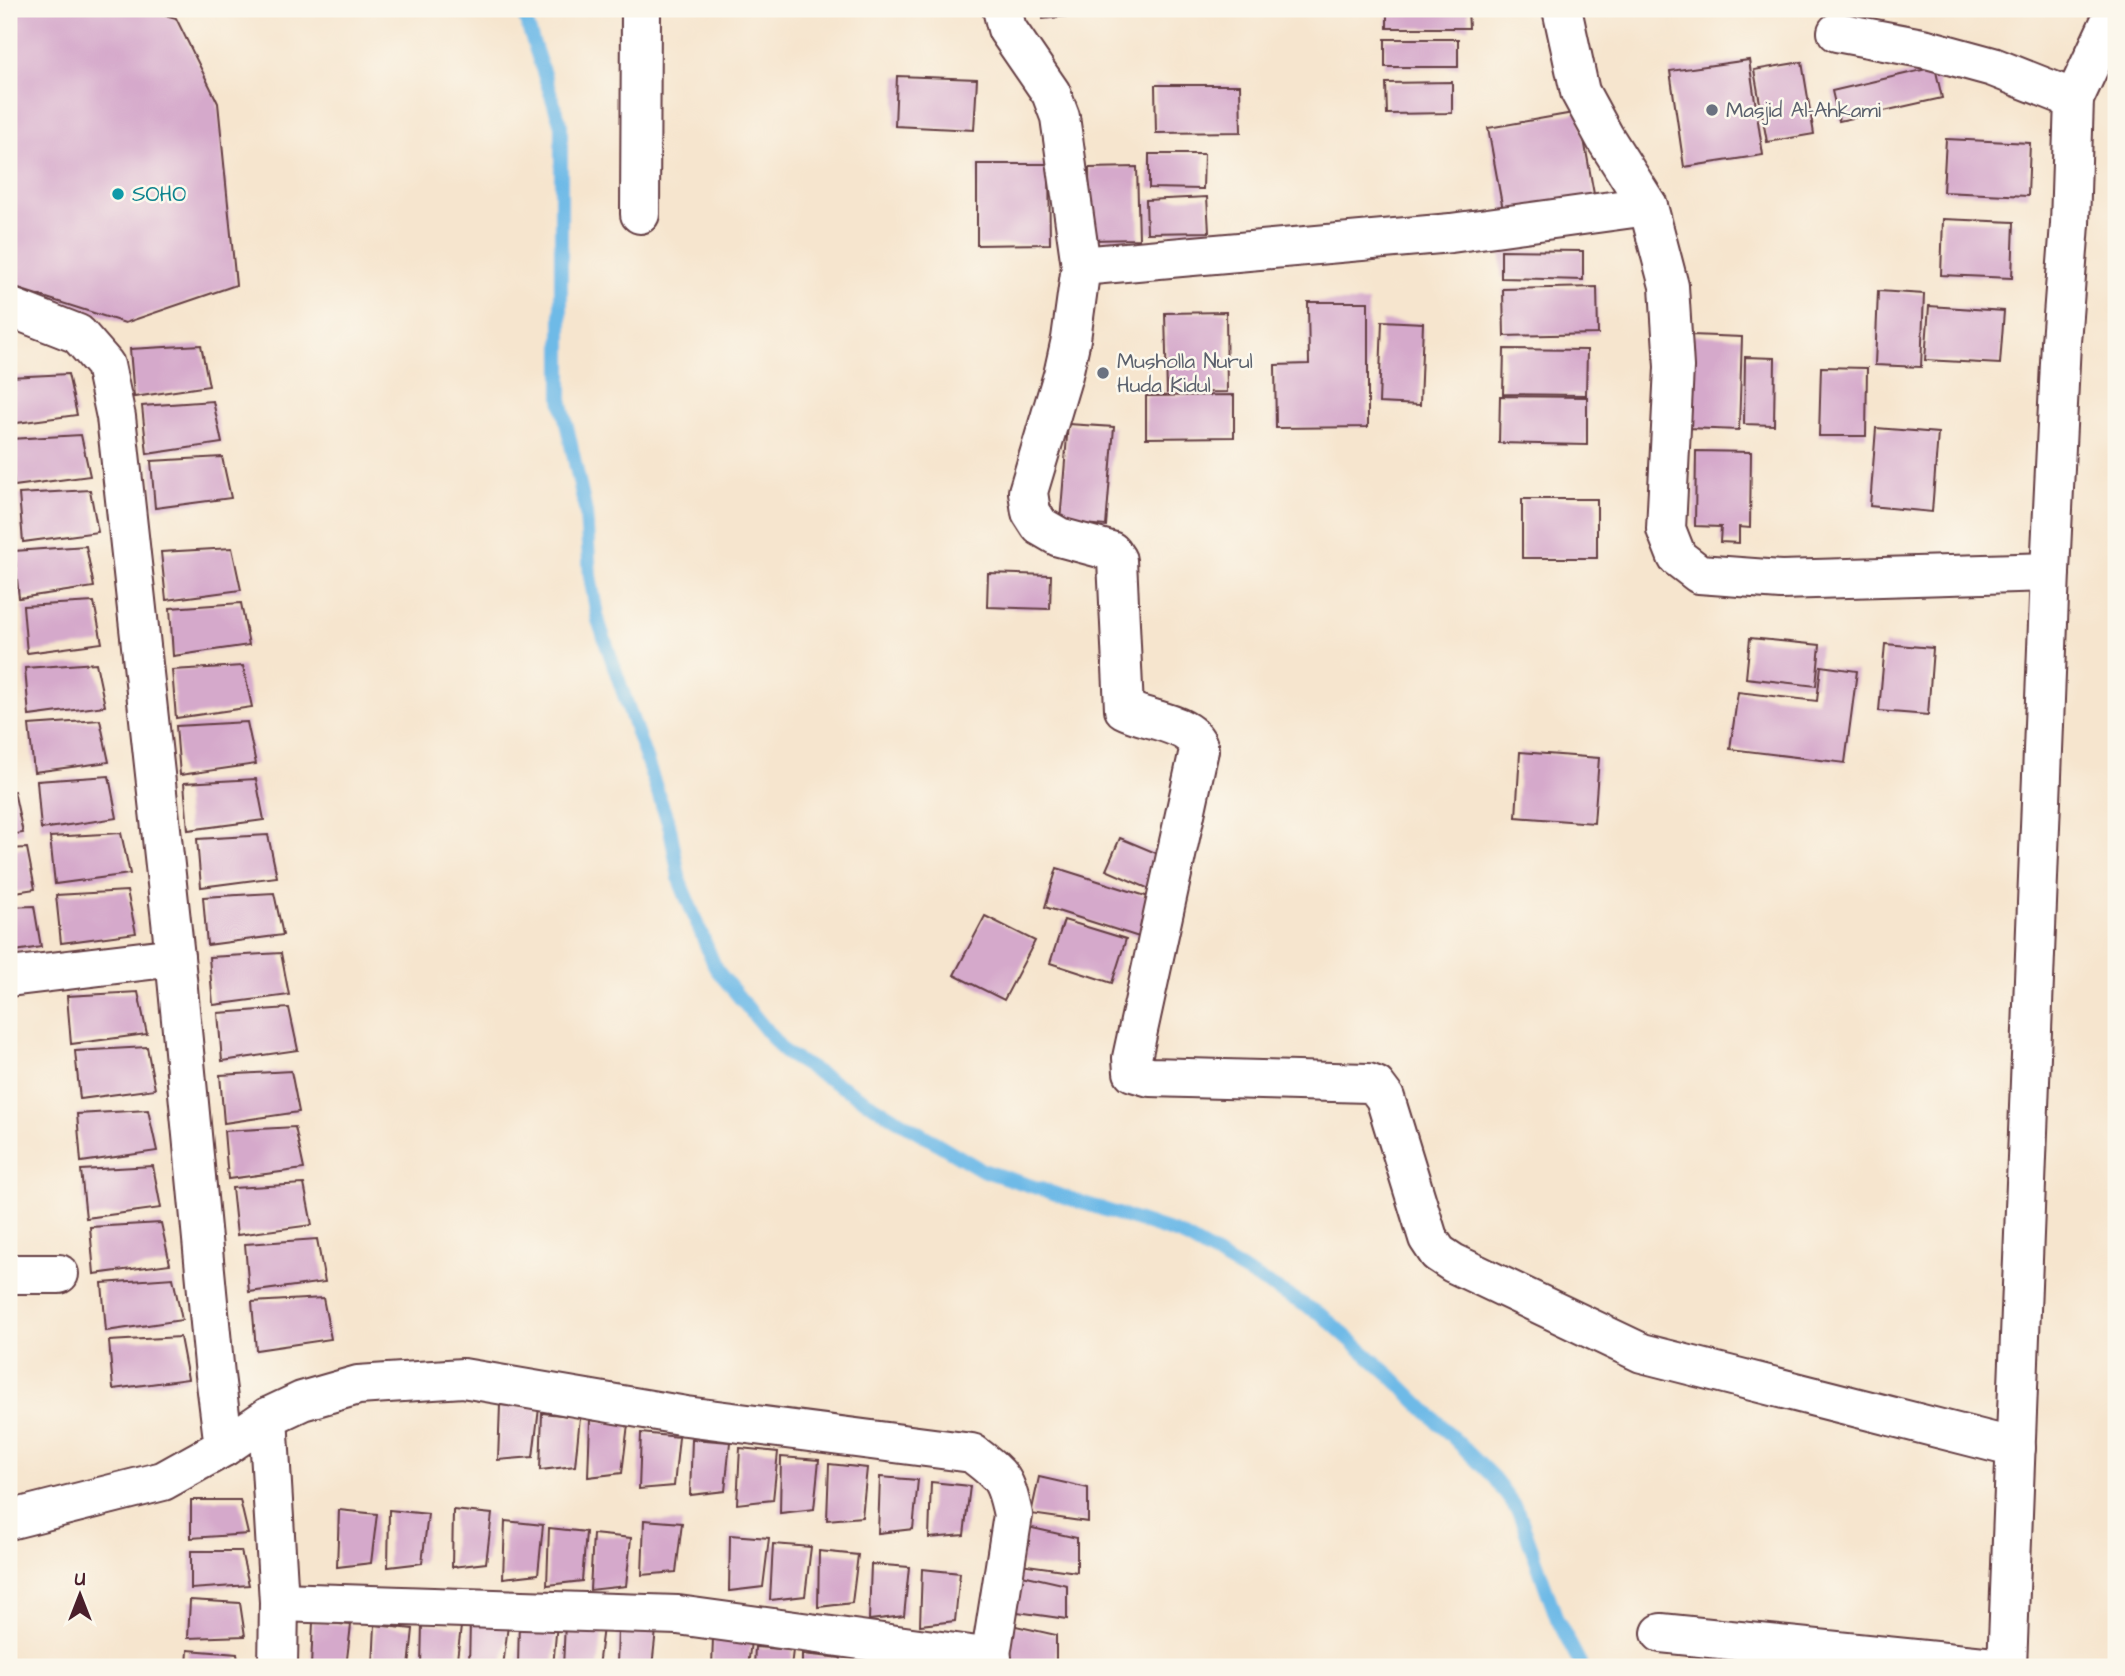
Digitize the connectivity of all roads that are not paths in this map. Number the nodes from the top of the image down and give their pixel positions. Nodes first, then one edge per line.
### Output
1 (641, 9) edge
2 (1002, 9) edge
3 (1562, 9) edge
4 (2116, 9) edge
5 (1837, 32) dead end
6 (2074, 99) junction
7 (1648, 206) junction
8 (640, 214) dead end
9 (1081, 265) junction
10 (9, 307) edge
11 (2050, 572) junction
12 (175, 957) junction
13 (9, 977) edge
14 (9, 1274) edge
15 (58, 1274) dead end
16 (268, 1417) junction
17 (224, 1447) junction
18 (2016, 1448) junction
19 (9, 1520) edge
20 (279, 1602) junction
21 (1661, 1633) dead end
22 (990, 1662) edge
23 (278, 1667) edge
24 (1994, 1667) edge
25 (2007, 1667) edge

1 - 8 street
2 - 9 street
3 - 7 street
4 - 6 street
5 - 6 street
6 - 11 street
7 - 9 street
7 - 11 street
9 - 18 street
10 - 12 street
11 - 18 street
12 - 13 street
12 - 17 street
14 - 15 street
16 - 17 street
16 - 20 street
16 - 22 street
17 - 19 street
18 - 25 street
20 - 22 street
20 - 23 street
21 - 24 street

